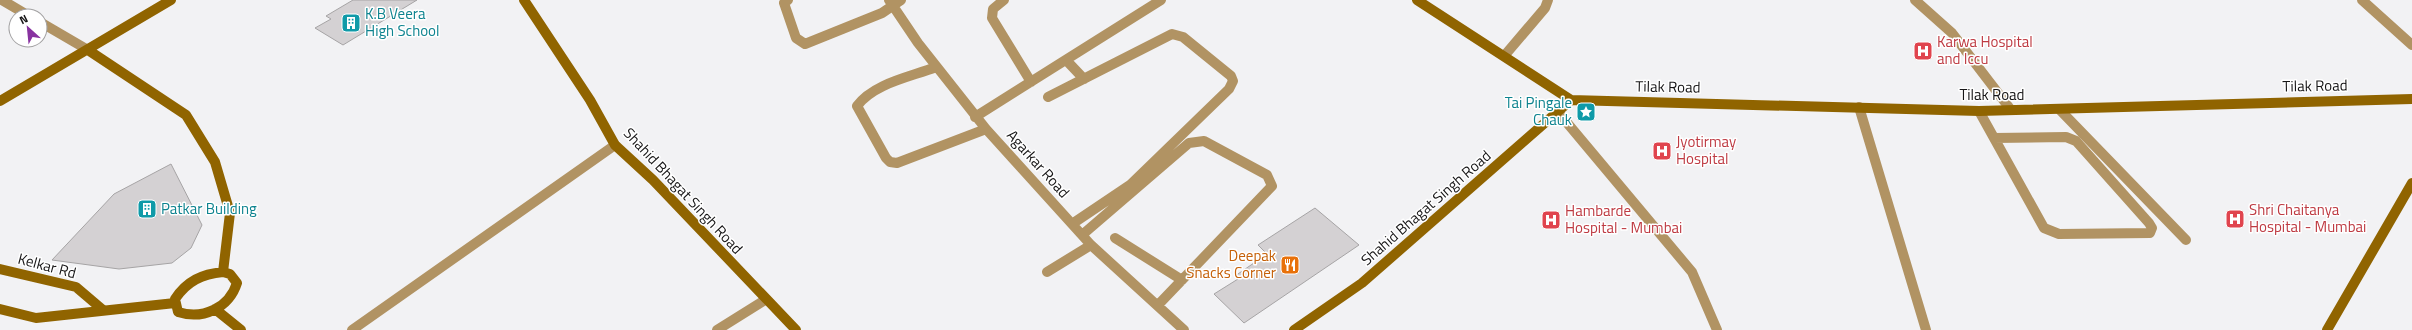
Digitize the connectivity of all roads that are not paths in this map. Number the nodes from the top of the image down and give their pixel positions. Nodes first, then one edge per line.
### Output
1 (2, 0) edge
2 (171, 0) edge
3 (524, 0) edge
4 (788, 0) edge
5 (1004, 0) edge
6 (1162, 0) edge
7 (1417, 0) edge
8 (1548, 0) edge
9 (1915, 0) edge
10 (2362, 0) edge
11 (894, 2) edge
12 (16, 8) edge
13 (48, 27) edge
14 (2412, 45) edge
15 (88, 50) junction
16 (1504, 55) junction
17 (1066, 60) junction
18 (936, 67) junction
19 (1084, 79) junction
20 (1031, 82) junction
21 (1048, 97) dead end
22 (2412, 99) edge
23 (1571, 100) junction
24 (0, 101) edge
25 (1859, 106) junction
26 (2011, 110) junction
27 (2060, 110) junction
28 (1979, 111) junction
29 (1558, 112) junction
30 (975, 117) junction
31 (986, 129) junction
32 (1993, 138) junction
33 (615, 145) junction
34 (2126, 178) junction
35 (2112, 180) junction
36 (2412, 182) edge
37 (1072, 224) junction
38 (1082, 235) junction
39 (1115, 238) dead end
40 (2186, 240) dead end
41 (1091, 245) junction
42 (0, 269) edge
43 (223, 272) junction
44 (1047, 272) dead end
45 (1182, 280) junction
46 (765, 300) junction
47 (175, 303) junction
48 (1158, 305) junction
49 (0, 309) edge
50 (215, 309) junction
51 (103, 310) junction
52 (241, 330) edge
53 (352, 330) edge
54 (717, 330) edge
55 (796, 330) edge
56 (1184, 330) edge
57 (1294, 330) edge
58 (1717, 330) edge
59 (1926, 330) edge
60 (2327, 330) edge

1 - 12 street
2 - 15 street
3 - 33 street, Shahid Bhagat Singh Road
4 - 11 street
5 - 20 street
6 - 17 street
7 - 16 street
8 - 16 street
9 - 26 street
10 - 14 street
11 - 18 street, Agarkar Road
13 - 15 street
15 - 24 street
15 - 43 street
16 - 23 street
17 - 19 street
17 - 20 street
18 - 30 street, Agarkar Road
18 - 31 street
19 - 21 street
19 - 37 street
20 - 30 street
22 - 27 street, Tilak Road
23 - 25 street, Tilak Road
23 - 29 street, Shahid Bhagat Singh Road
25 - 28 street, Tilak Road
25 - 59 street
26 - 27 street, Tilak Road
26 - 28 street, Tilak Road
27 - 34 street
28 - 32 street
29 - 57 street, Shahid Bhagat Singh Road
29 - 58 street
30 - 31 street, Agarkar Road
31 - 37 street, Agarkar Road
32 - 35 street
32 - 35 street
33 - 46 street, Shahid Bhagat Singh Road
33 - 53 street
34 - 35 street
34 - 40 street
36 - 60 street
37 - 38 street, Agarkar Road
38 - 41 street, Agarkar Road
38 - 45 street
39 - 45 street
41 - 44 street
41 - 48 street, Agarkar Road
42 - 51 street, Kelkar Rd
43 - 47 street
43 - 50 street
45 - 48 street
46 - 54 street
46 - 55 street, Shahid Bhagat Singh Road
47 - 50 street
47 - 51 street
48 - 56 street, Agarkar Road
49 - 51 street
50 - 52 street

